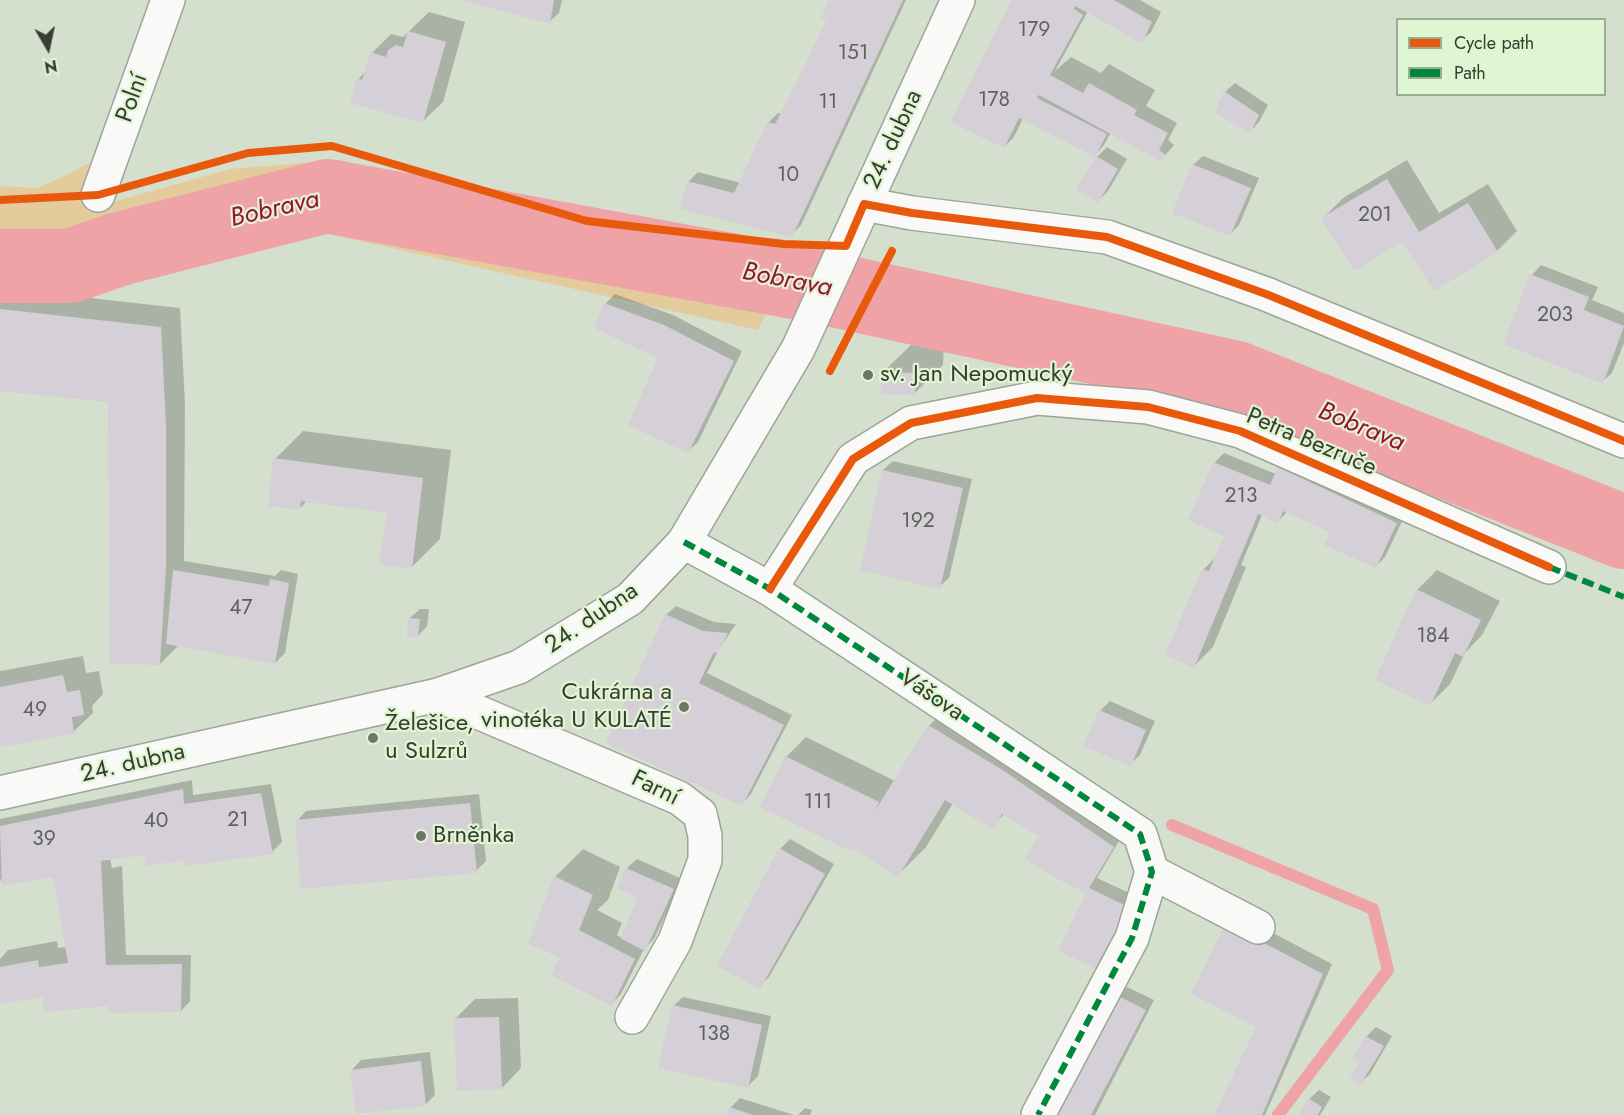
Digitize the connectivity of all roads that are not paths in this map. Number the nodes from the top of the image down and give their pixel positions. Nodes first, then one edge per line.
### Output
1 (168, 0) edge
2 (958, 0) edge
3 (98, 195) dead end
4 (864, 204) junction
5 (1624, 441) edge
6 (684, 542) junction
7 (1549, 567) dead end
8 (770, 589) junction
9 (438, 695) junction
10 (0, 793) edge
11 (1152, 872) junction
12 (1258, 927) dead end
13 (632, 1017) dead end
14 (1038, 1115) edge

1 - 3 street, Polní
2 - 4 street, 24. dubna
4 - 5 street
4 - 6 street, 24. dubna
6 - 8 street, Vášova
6 - 9 street, 24. dubna
7 - 8 street, Petra Bezruče
8 - 11 street, Vášova
9 - 10 street, 24. dubna
9 - 13 street, Farní
11 - 12 street
11 - 14 street

